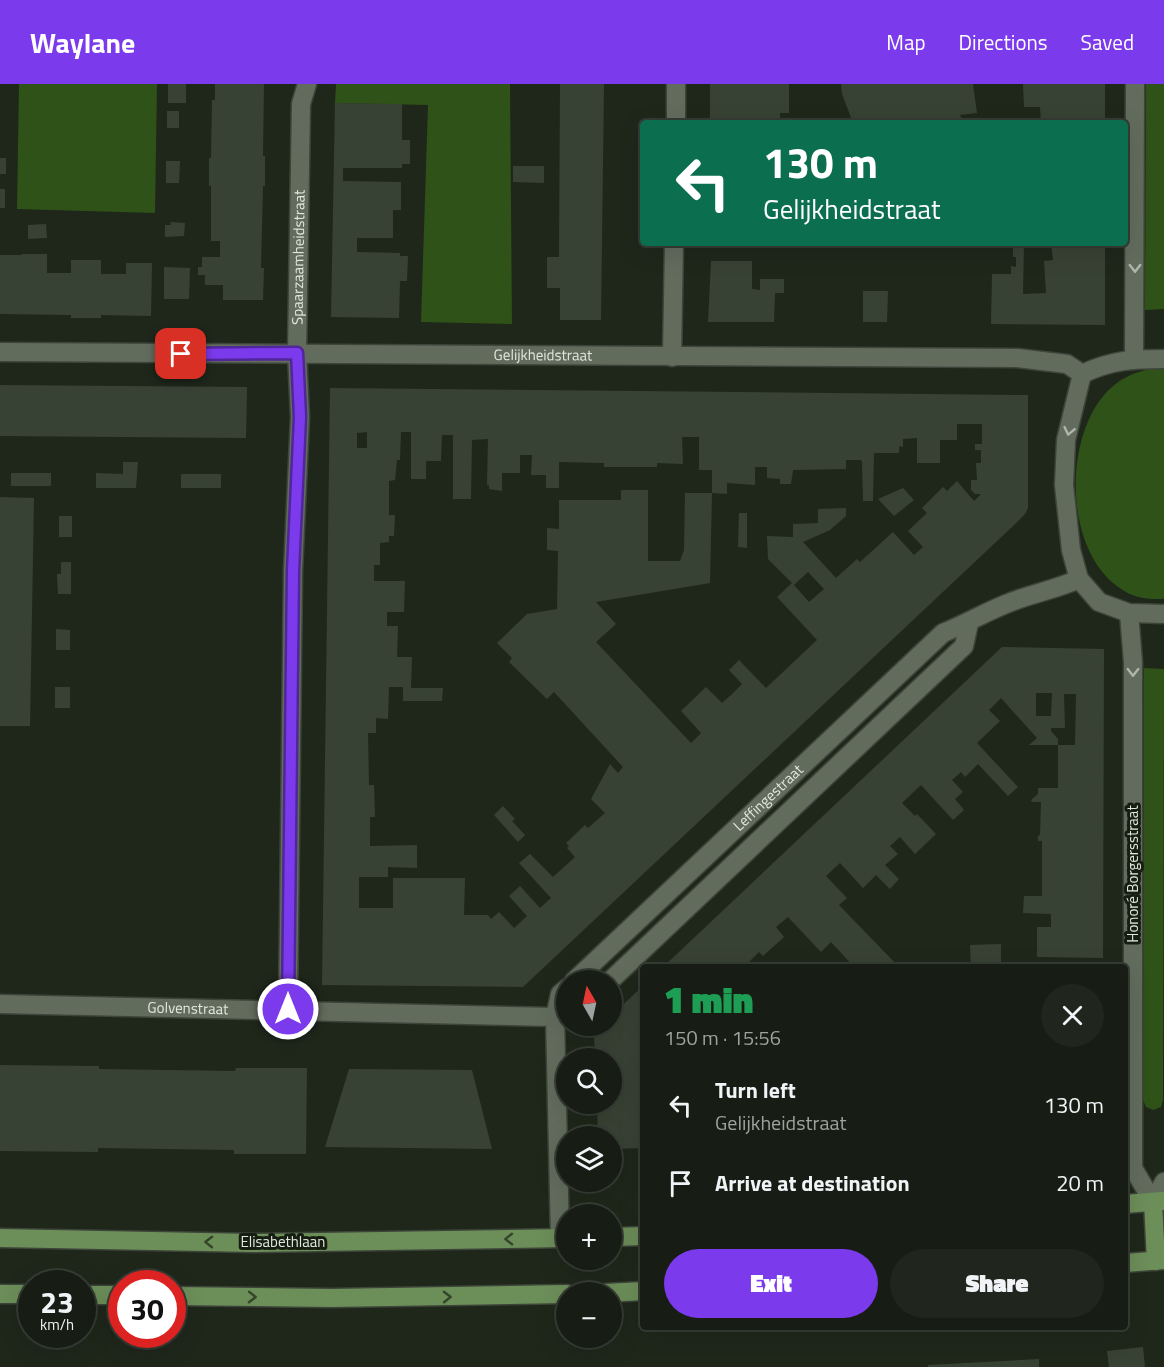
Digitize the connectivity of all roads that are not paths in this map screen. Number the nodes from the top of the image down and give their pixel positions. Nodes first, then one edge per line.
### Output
1 (307, 84) edge
2 (676, 84) edge
3 (1135, 84) edge
4 (676, 120) edge
5 (674, 246) edge
6 (0, 351) edge
7 (297, 353) junction
8 (672, 357) junction
9 (1134, 359) junction
10 (1164, 359) edge
11 (1082, 374) junction
12 (1079, 579) junction
13 (1129, 613) junction
14 (1164, 614) edge
15 (969, 623) junction
16 (586, 970) edge
17 (622, 970) edge
18 (0, 1004) edge
19 (288, 1009) junction
20 (556, 1014) edge
21 (561, 1036) edge
22 (1164, 1182) edge
23 (1158, 1201) edge
24 (564, 1204) edge
25 (1128, 1204) edge
26 (640, 1236) edge
27 (622, 1237) edge
28 (0, 1238) edge
29 (556, 1238) edge
30 (1160, 1260) edge
31 (1128, 1263) edge
32 (640, 1291) edge
33 (622, 1292) edge
34 (0, 1294) edge
35 (18, 1294) edge
36 (556, 1294) edge
37 (186, 1296) edge

1 - 7 street, Spaarzaamheidstraat
2 - 4 street
3 -> 9 street
5 - 8 street
6 - 7 street, Gelijkheidstraat
7 - 8 street, Gelijkheidstraat
7 - 19 street, Spaarzaamheidstraat
8 - 11 street, Gelijkheidstraat
9 - 10 street
9 - 11 street
11 -> 12 street
12 - 13 street
12 - 15 street, Leffingestraat
13 - 14 street
13 -> 23 street, Honoré Borgersstraat
15 - 16 street, Leffingestraat
15 - 17 street, Leffingestraat
18 - 19 street, Golvenstraat
19 - 20 street, Golvenstraat
21 - 24 street
22 - 23 street
23 - 25 main road
23 - 30 main road, Honoré Borgersstraat
26 - 27 main road
29 -> 28 main road, Elisabethlaan
30 - 31 main road
32 - 33 main road
34 - 35 main road
37 -> 36 main road

